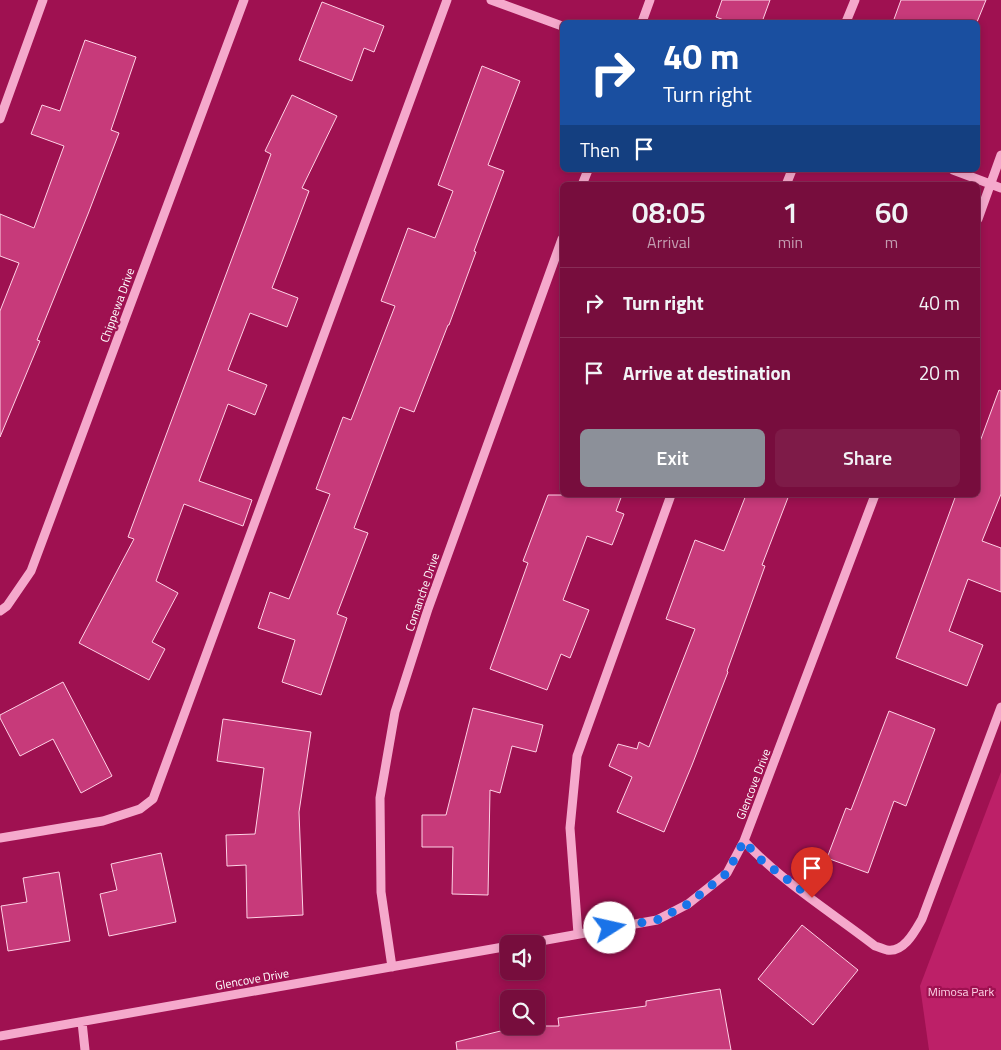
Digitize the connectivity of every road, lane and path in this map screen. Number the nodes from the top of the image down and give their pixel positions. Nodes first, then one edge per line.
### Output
1 (43, 0) edge
2 (244, 0) edge
3 (447, 0) edge
4 (491, 0) edge
5 (650, 0) edge
6 (855, 0) edge
7 (643, 20) edge
8 (847, 20) edge
9 (560, 25) edge
10 (0, 119) edge
11 (1001, 155) edge
12 (958, 172) edge
13 (990, 184) junction
14 (1001, 188) edge
15 (980, 213) edge
16 (560, 246) edge
17 (670, 497) edge
18 (874, 497) edge
19 (0, 611) edge
20 (1001, 707) edge
21 (0, 838) edge
22 (744, 841) junction
23 (578, 934) junction
24 (545, 940) edge
25 (500, 948) edge
26 (392, 967) junction
27 (82, 1022) junction
28 (0, 1036) edge
29 (85, 1050) edge

1 - 10 street
2 - 19 street, Chippewa Drive
3 - 21 street
4 - 9 street
5 - 7 street
6 - 8 street
11 - 13 street
12 - 13 street
13 - 14 street
13 - 15 street
16 - 26 street, Comanche Drive
17 - 23 street
18 - 22 street, Glencove Drive
20 - 22 street
22 - 23 street, Glencove Drive
23 - 24 street, Glencove Drive
25 - 26 street, Glencove Drive
26 - 27 street, Glencove Drive
27 - 28 street, Glencove Drive
27 - 29 street

